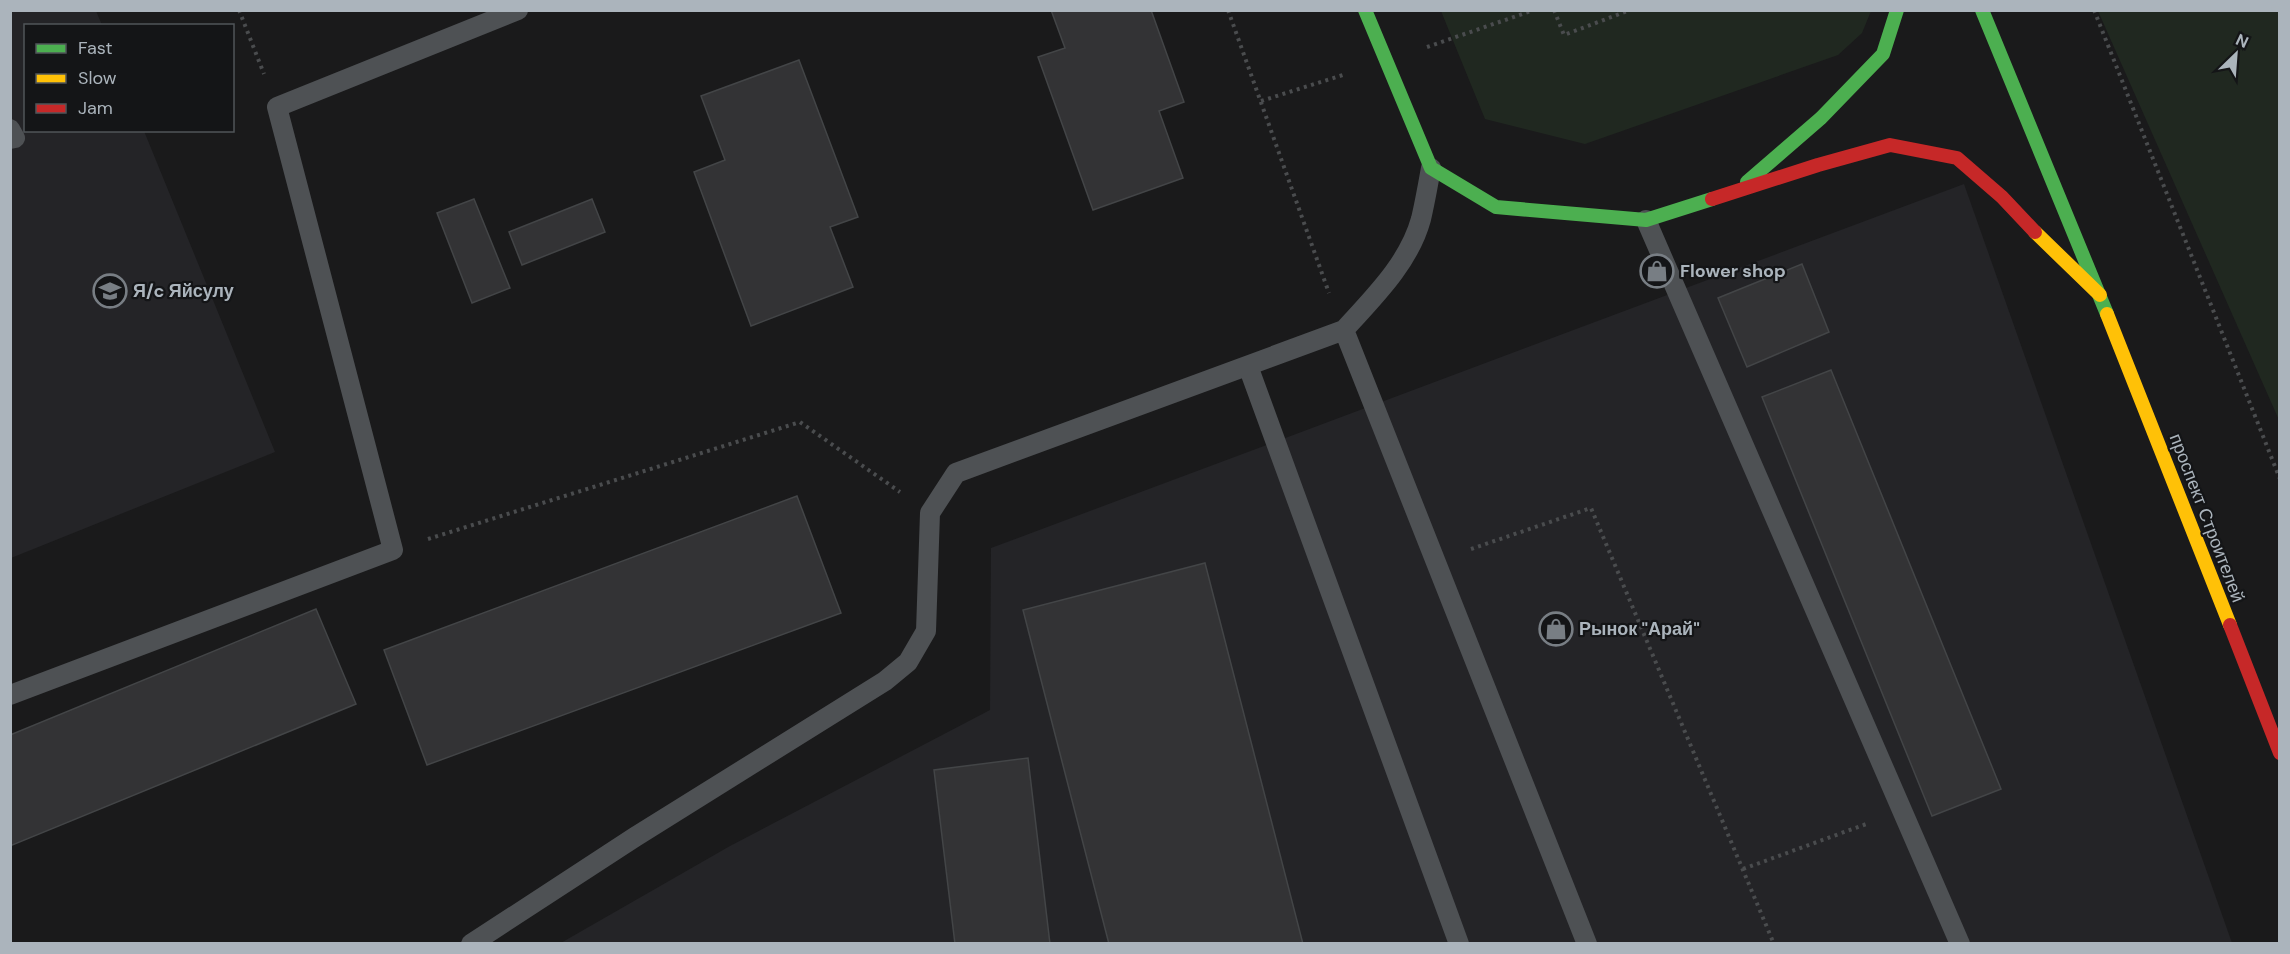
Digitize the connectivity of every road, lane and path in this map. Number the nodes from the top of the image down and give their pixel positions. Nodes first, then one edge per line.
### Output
1 (239, 10) edge
2 (518, 10) edge
3 (1228, 10) edge
4 (1365, 10) edge
5 (1554, 10) edge
6 (1630, 10) edge
7 (1897, 10) edge
8 (1982, 10) edge
9 (2094, 10) edge
10 (277, 107) junction
11 (10, 129) edge
12 (10, 139) edge
13 (1431, 168) junction
14 (1737, 191) junction
15 (1646, 220) junction
16 (2100, 295) junction
17 (1344, 330) junction
18 (1248, 366) junction
19 (2280, 478) edge
20 (930, 513) junction
21 (393, 550) junction
22 (1436, 560) junction
23 (10, 695) edge
24 (2280, 753) edge
25 (1902, 811) junction
26 (1743, 869) junction
27 (471, 944) edge
28 (1459, 944) edge
29 (1587, 944) edge
30 (1774, 944) edge
31 (1960, 944) edge

1 - 10 path
2 - 10 lane
3 - 17 path
4 - 13 main road
5 - 6 path
7 - 14 main road, проспект Строителей
8 - 16 main road, проспект Строителей
9 - 19 path
10 - 21 lane
11 - 12 lane
13 - 15 main road, проспект Строителей
13 - 17 lane
14 - 15 main road, проспект Строителей
14 - 16 main road, проспект Строителей
15 - 25 lane
16 - 24 main road, проспект Строителей
17 - 18 lane
17 - 22 lane
18 - 20 lane
18 - 28 lane
20 - 21 path
20 - 27 lane
21 - 23 lane
22 - 26 path
22 - 29 lane
25 - 26 path
25 - 31 lane
26 - 30 path

